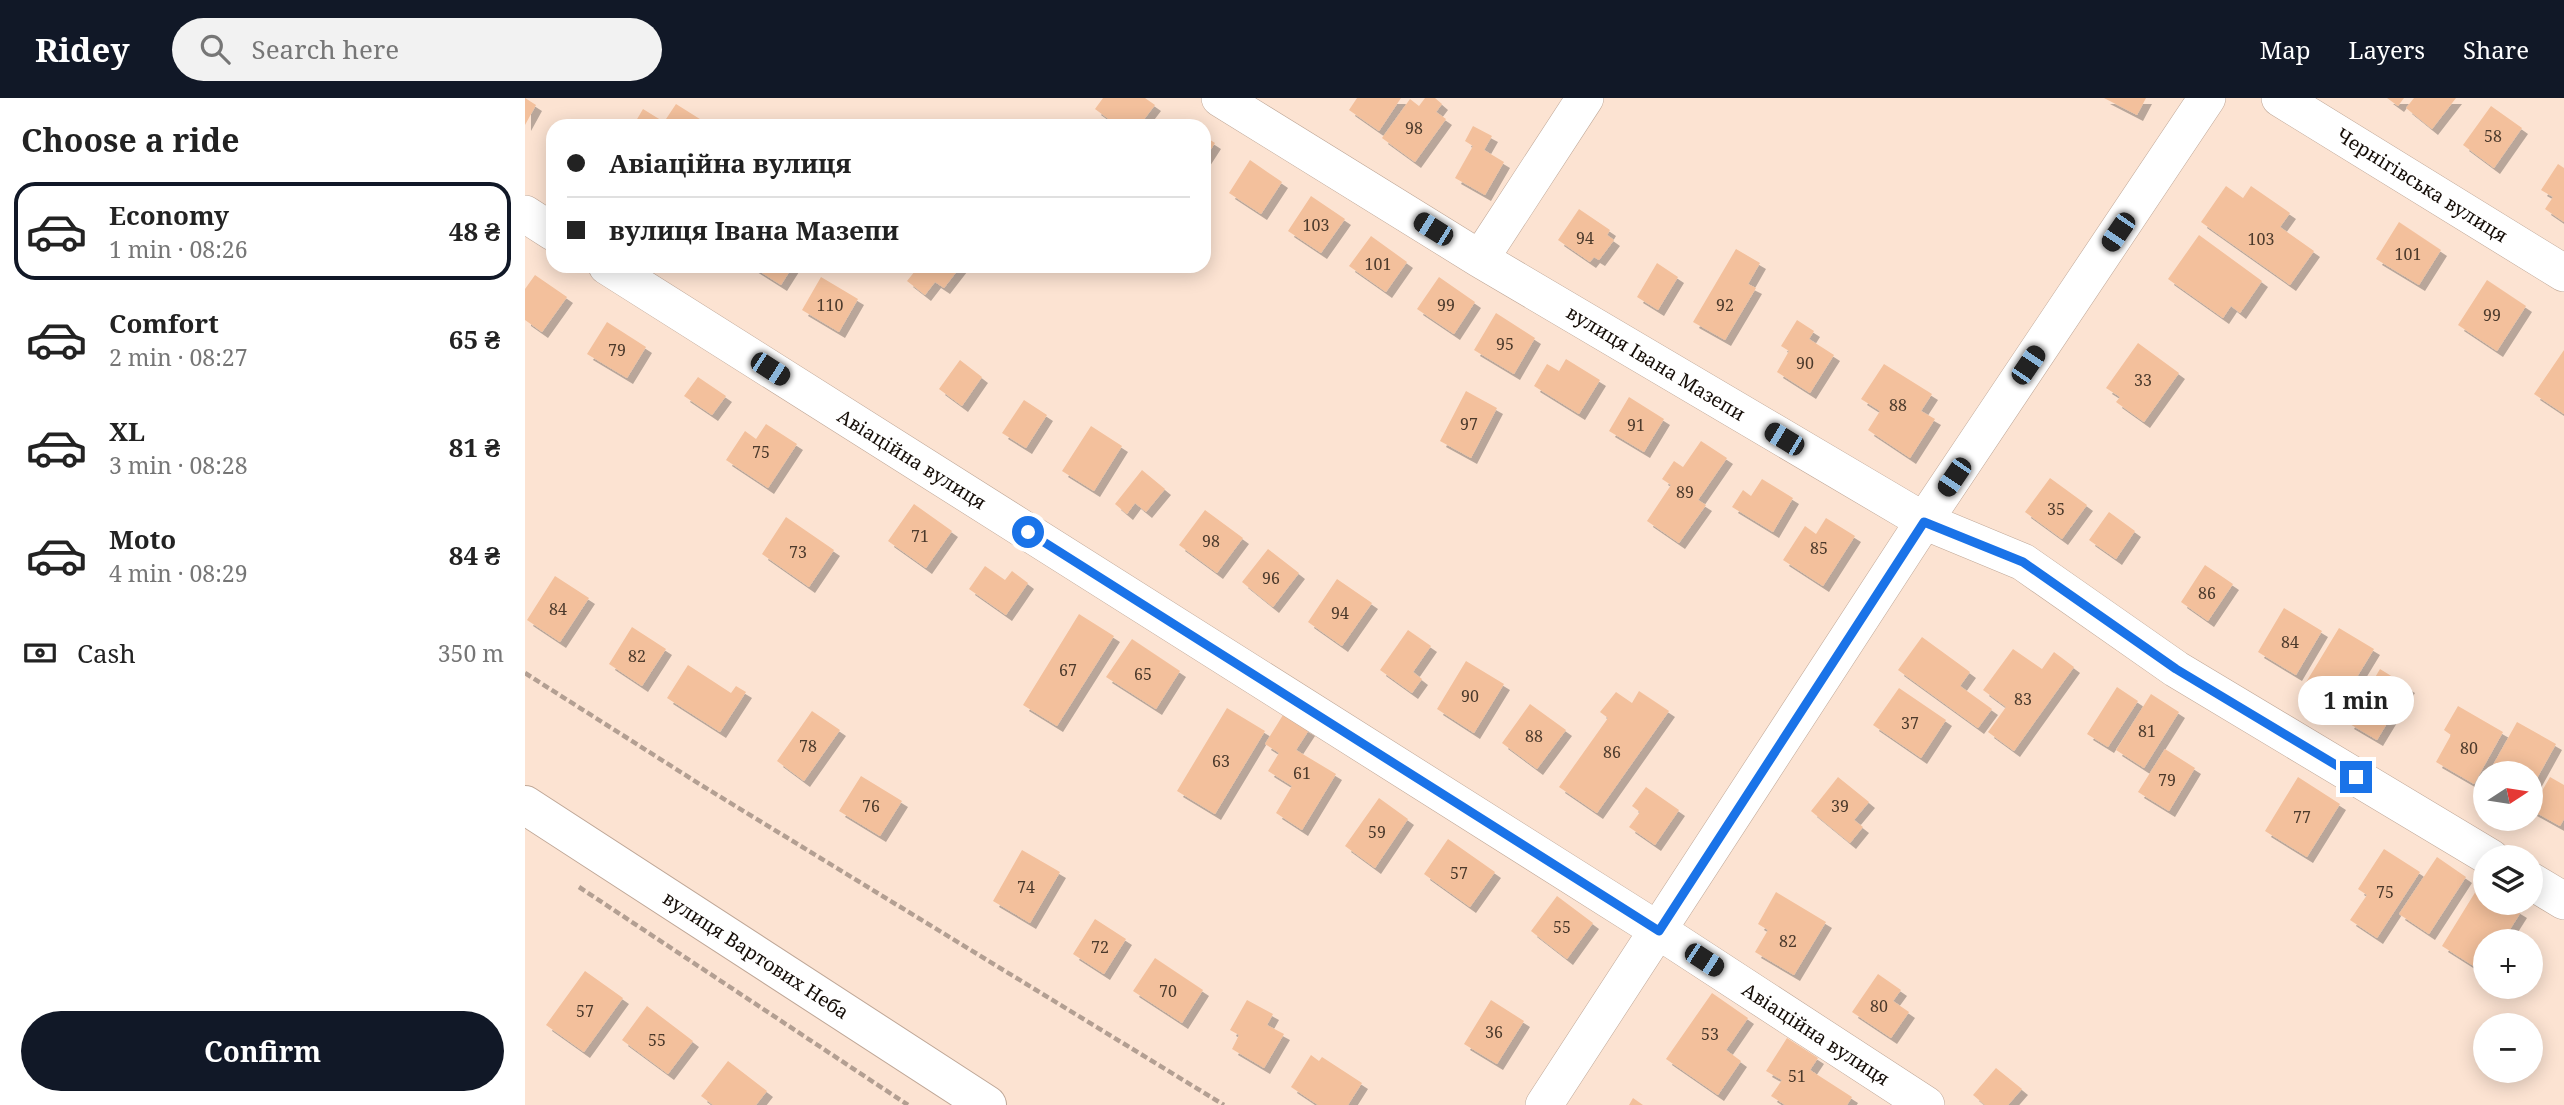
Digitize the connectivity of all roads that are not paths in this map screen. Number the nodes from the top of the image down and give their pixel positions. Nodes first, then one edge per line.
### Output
1 (1220, 98) edge
2 (1585, 98) edge
3 (2207, 98) edge
4 (2280, 98) edge
5 (525, 215) edge
6 (546, 228) edge
7 (1480, 259) junction
8 (618, 273) edge
9 (2564, 273) edge
10 (1924, 522) junction
11 (525, 805) edge
12 (2473, 847) edge
13 (2543, 888) edge
14 (2564, 901) edge
15 (1659, 931) junction
16 (987, 1105) edge
17 (1544, 1105) edge
18 (1926, 1105) edge

1 - 7 street, вулиця Івана Мазепи
2 - 7 street
3 - 10 street
4 - 9 street, Чернігівська вулиця
5 - 6 street
7 - 10 street, вулиця Івана Мазепи
8 - 15 street, Авіаційна вулиця
10 - 12 street, вулиця Івана Мазепи
10 - 15 street
11 - 16 street, вулиця Вартових Неба
13 - 14 street
15 - 17 street
15 - 18 street, Авіаційна вулиця

